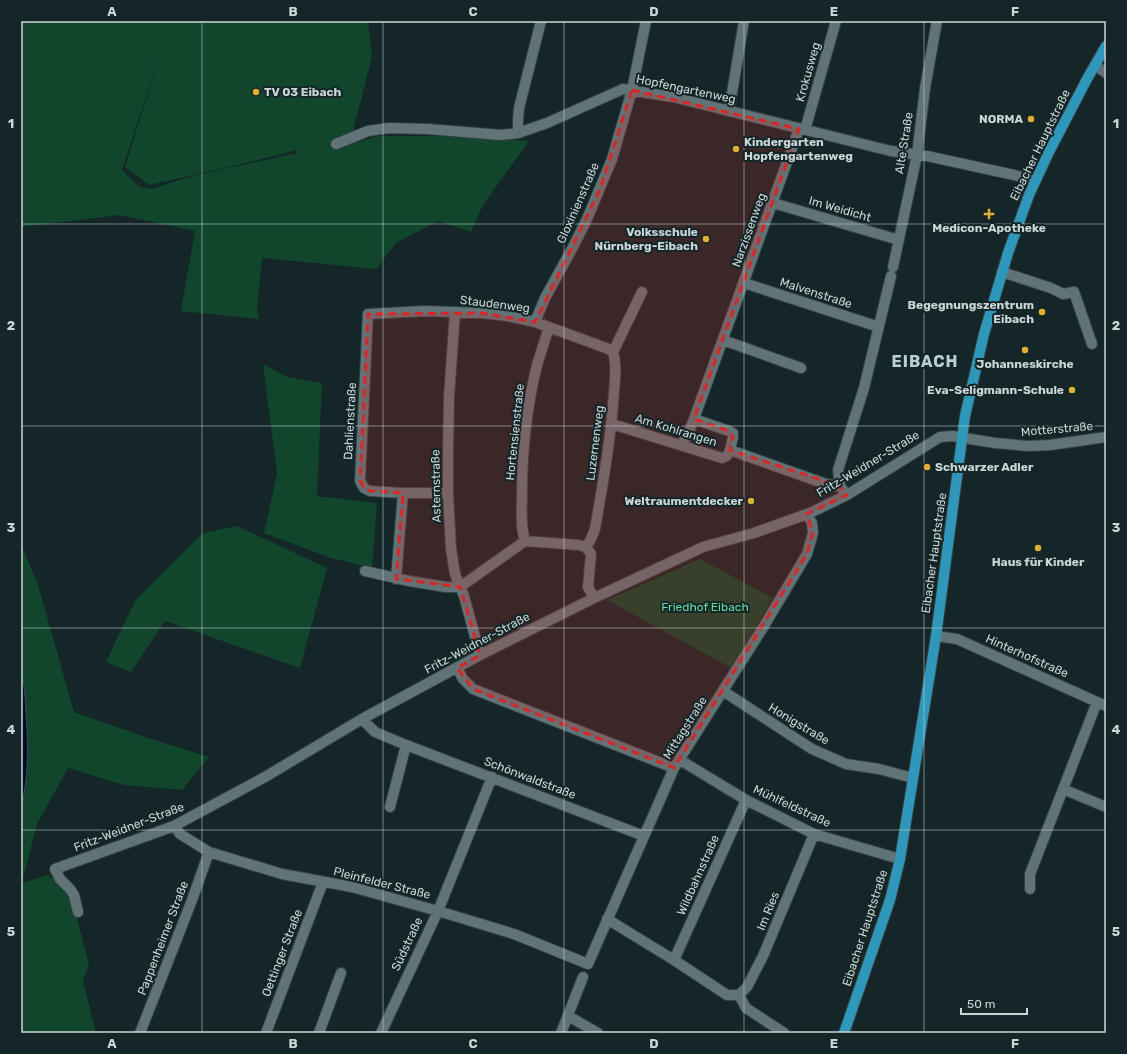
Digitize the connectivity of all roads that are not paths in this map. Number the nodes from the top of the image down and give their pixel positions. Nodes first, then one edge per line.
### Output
1 (541, 21) edge
2 (646, 21) edge
3 (744, 21) edge
4 (836, 21) edge
5 (936, 21) edge
6 (1106, 46) edge
7 (1095, 65) junction
8 (1106, 73) edge
9 (632, 90) junction
10 (729, 111) junction
11 (802, 130) junction
12 (518, 133) junction
13 (336, 144) dead end
14 (916, 155) junction
15 (1035, 181) junction
16 (773, 203) junction
17 (899, 240) junction
18 (1002, 272) junction
19 (744, 283) junction
20 (642, 292) dead end
21 (455, 312) junction
22 (368, 314) joint
23 (535, 322) junction
24 (549, 327) junction
25 (879, 327) junction
26 (723, 340) junction
27 (1092, 344) dead end
28 (613, 352) junction
29 (801, 368) dead end
30 (694, 419) junction
31 (612, 424) junction
32 (962, 437) junction
33 (1106, 437) edge
34 (680, 445) junction
35 (730, 450) junction
36 (840, 486) junction
37 (403, 493) junction
38 (448, 493) junction
39 (847, 495) junction
40 (807, 514) junction
41 (525, 542) junction
42 (586, 547) junction
43 (365, 571) dead end
44 (396, 579) junction
45 (460, 587) junction
46 (594, 598) junction
47 (936, 636) junction
48 (480, 655) junction
49 (457, 668) junction
50 (723, 691) junction
51 (1101, 704) edge
52 (362, 719) junction
53 (406, 745) junction
54 (677, 764) junction
55 (492, 777) junction
56 (913, 778) junction
57 (1063, 788) junction
58 (746, 800) junction
59 (390, 807) dead end
60 (1106, 807) edge
61 (174, 826) junction
62 (814, 834) junction
63 (644, 836) junction
64 (208, 852) junction
65 (900, 859) junction
66 (323, 882) junction
67 (1030, 889) dead end
68 (438, 911) junction
69 (78, 912) dead end
70 (607, 919) junction
71 (674, 960) junction
72 (588, 964) joint
73 (341, 973) dead end
74 (583, 976) dead end
75 (739, 995) junction
76 (568, 1016) junction
77 (140, 1033) edge
78 (266, 1033) edge
79 (319, 1033) edge
80 (381, 1033) edge
81 (561, 1033) edge
82 (598, 1033) edge
83 (784, 1033) edge
84 (844, 1033) edge

1 - 12 street
2 - 9 street, Gloxinienstraße
3 - 10 street
4 - 11 street, Krokusweg
5 - 14 street, Alte Straße
6 - 7 main road, Eibacher Hauptstraße
7 - 8 street
7 - 15 main road, Eibacher Hauptstraße
9 - 10 street, Hopfengartenweg
9 - 12 street, Hopfengartenweg
9 - 23 street, Gloxinienstraße
10 - 11 street, Hopfengartenweg
11 - 14 street, Hopfengartenweg
11 - 16 street, Narzissenweg
12 - 13 street, Hopfengartenweg
14 - 15 street, Hopfengartenweg
14 - 17 street, Alte Straße
15 - 18 main road, Eibacher Hauptstraße
16 - 17 street, Im Weidicht
16 - 19 street, Narzissenweg
17 - 25 street, Alte Straße
18 - 27 street
18 - 32 main road, Eibacher Hauptstraße
19 - 25 street, Malvenstraße
19 - 26 street, Narzissenweg
20 - 28 street
21 - 22 street, Staudenweg
21 - 23 street, Staudenweg
21 - 38 street, Asternstraße
22 - 37 street, Dahlienstraße
23 - 24 street, Staudenweg
24 - 28 street, Staudenweg
24 - 41 street, Hortensienstraße
25 - 36 street, Alte Straße
26 - 29 street
26 - 30 street, Narzissenweg
28 - 31 street, Luzernenweg
30 - 34 street, Narzissenweg
30 - 35 street, Am Kohlrangen
31 - 34 street, Am Kohlrangen
31 - 42 street, Luzernenweg
32 - 33 street, Motterstraße
32 - 39 street, Fritz-Weidner-Straße
32 - 47 main road, Eibacher Hauptstraße
34 - 35 street, Am Kohlrangen
35 - 36 street, Am Kohlrangen
36 - 39 street
37 - 38 street, Dahlienstraße
37 - 44 street
38 - 45 street, Asternstraße
39 - 40 street, Fritz-Weidner-Straße
40 - 46 street, Fritz-Weidner-Straße
40 - 50 street, Mittagstraße
41 - 42 street
41 - 45 street
42 - 46 street
43 - 44 street
44 - 45 street
45 - 48 street, Asternstraße
46 - 48 street, Fritz-Weidner-Straße
47 - 51 street, Hinterhofstraße
47 - 56 main road, Eibacher Hauptstraße
48 - 49 street, Fritz-Weidner-Straße
49 - 52 street, Fritz-Weidner-Straße
49 - 54 street, Mühlfeldstraße
50 - 54 street, Mittagstraße
50 - 56 street, Honigstraße
51 - 57 street
52 - 53 street, Schönwaldstraße
52 - 61 street, Fritz-Weidner-Straße
53 - 55 street, Schönwaldstraße
53 - 59 street
54 - 58 street, Mühlfeldstraße
54 - 63 street, Mittagstraße
55 - 63 street, Schönwaldstraße
55 - 68 street, Südstraße
56 - 65 main road, Eibacher Hauptstraße
57 - 60 street
57 - 67 street
58 - 62 street, Mühlfeldstraße
58 - 71 street, Wildbahnstraße
61 - 64 street, Pleinfelder Straße
61 - 69 street, Fritz-Weidner-Straße
62 - 65 street, Mühlfeldstraße
62 - 75 street, Im Ries
63 - 70 street, Mittagstraße
64 - 66 street, Pleinfelder Straße
64 - 77 street, Pappenheimer Straße
65 - 84 main road, Eibacher Hauptstraße
66 - 68 street, Pleinfelder Straße
66 - 78 street, Oettinger Straße
68 - 72 street, Pleinfelder Straße
68 - 80 street, Südstraße
70 - 71 street
70 - 72 street, Mittagstraße
71 - 75 street
73 - 79 street
74 - 76 street
75 - 83 street
76 - 81 street
76 - 82 street

